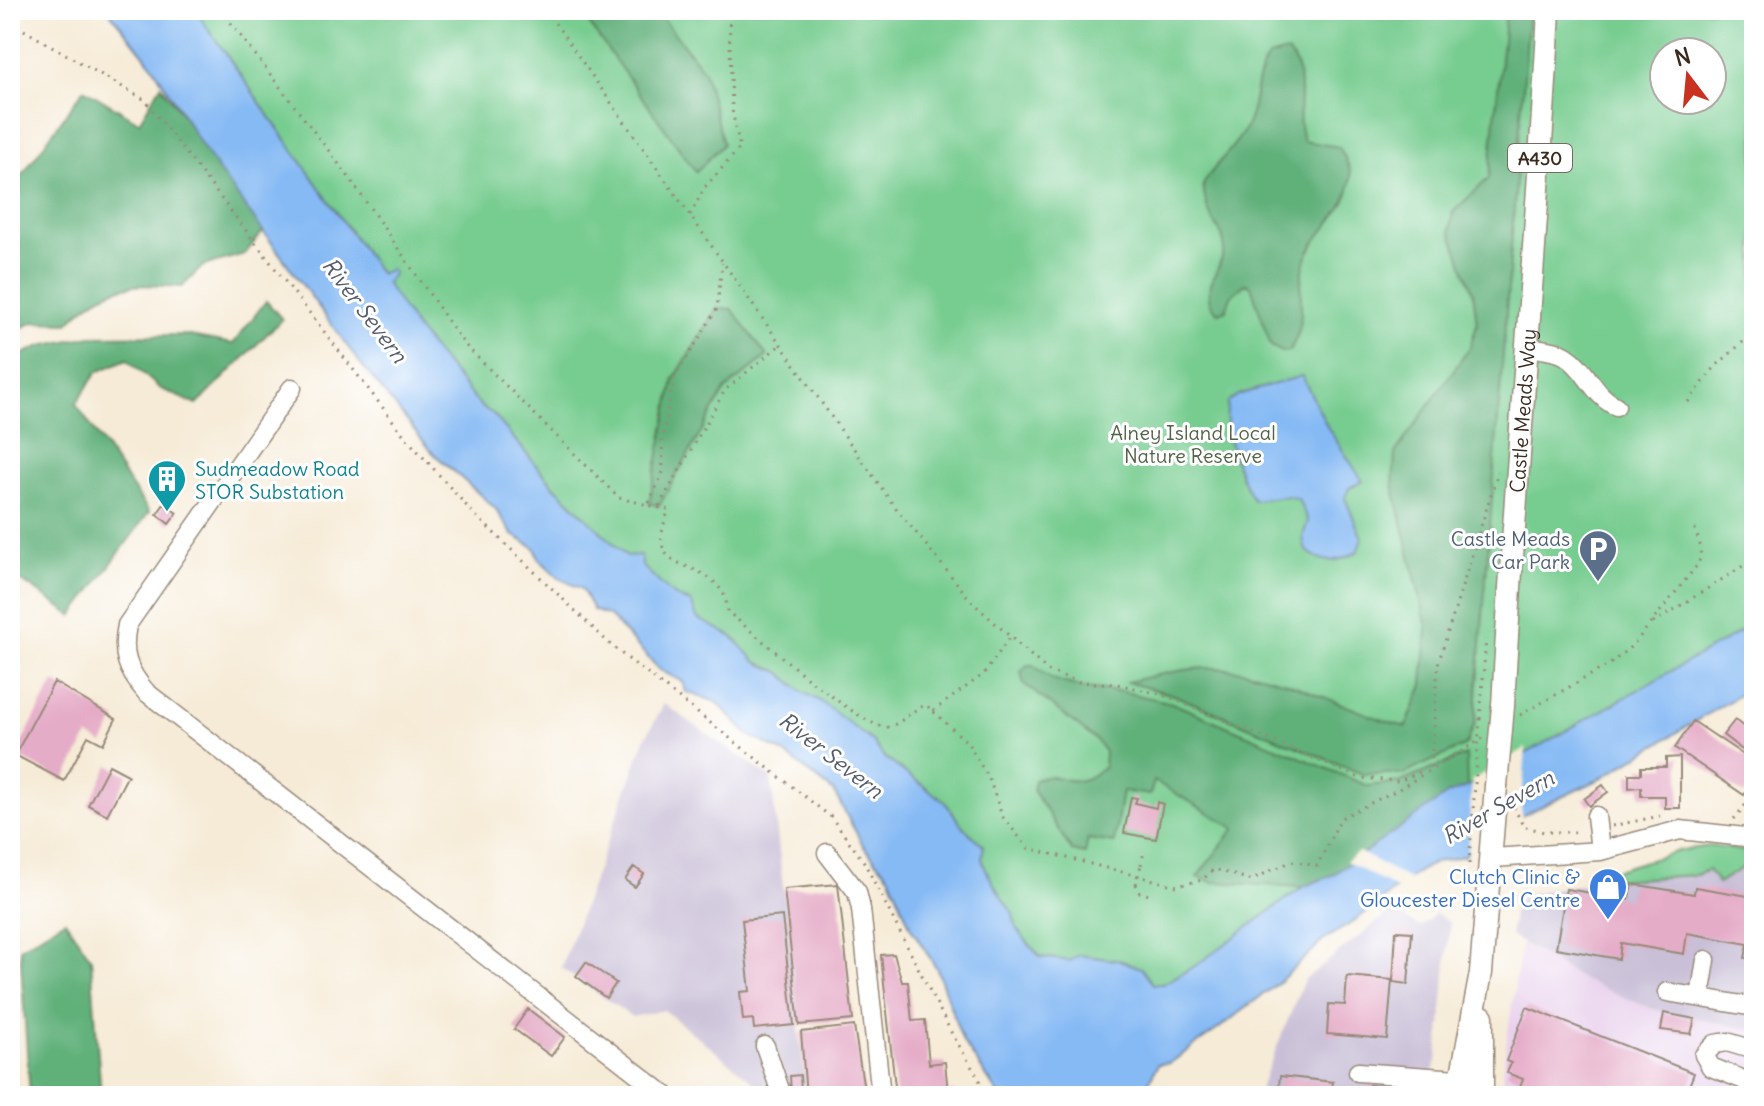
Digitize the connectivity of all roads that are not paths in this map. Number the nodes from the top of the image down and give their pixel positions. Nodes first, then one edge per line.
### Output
1 (1549, 10) edge
2 (1529, 347) junction
3 (292, 388) dead end
4 (1616, 406) dead end
5 (1596, 816) dead end
6 (1754, 838) edge
7 (1600, 851) junction
8 (827, 853) dead end
9 (1491, 856) junction
10 (1706, 960) dead end
11 (1481, 973) junction
12 (1667, 992) dead end
13 (1700, 997) junction
14 (1754, 1007) edge
15 (765, 1046) dead end
16 (1754, 1050) edge
17 (1358, 1072) dead end
18 (1754, 1084) edge
19 (1459, 1088) edge
20 (1482, 1088) edge
21 (666, 1096) edge
22 (782, 1096) edge
23 (881, 1096) edge

1 - 2 main road, Castle Meads Way / A430
2 - 4 street
2 - 9 main road, Castle Meads Way / A430, bridge
3 - 21 street
5 - 7 street
6 - 7 street
7 - 9 street
8 - 23 street
9 - 11 main road, A430
10 - 13 street
11 - 19 main road
11 - 20 main road, A430
12 - 13 street
13 - 14 street
15 - 22 street
16 - 18 street
17 - 19 street
19 - 20 street

